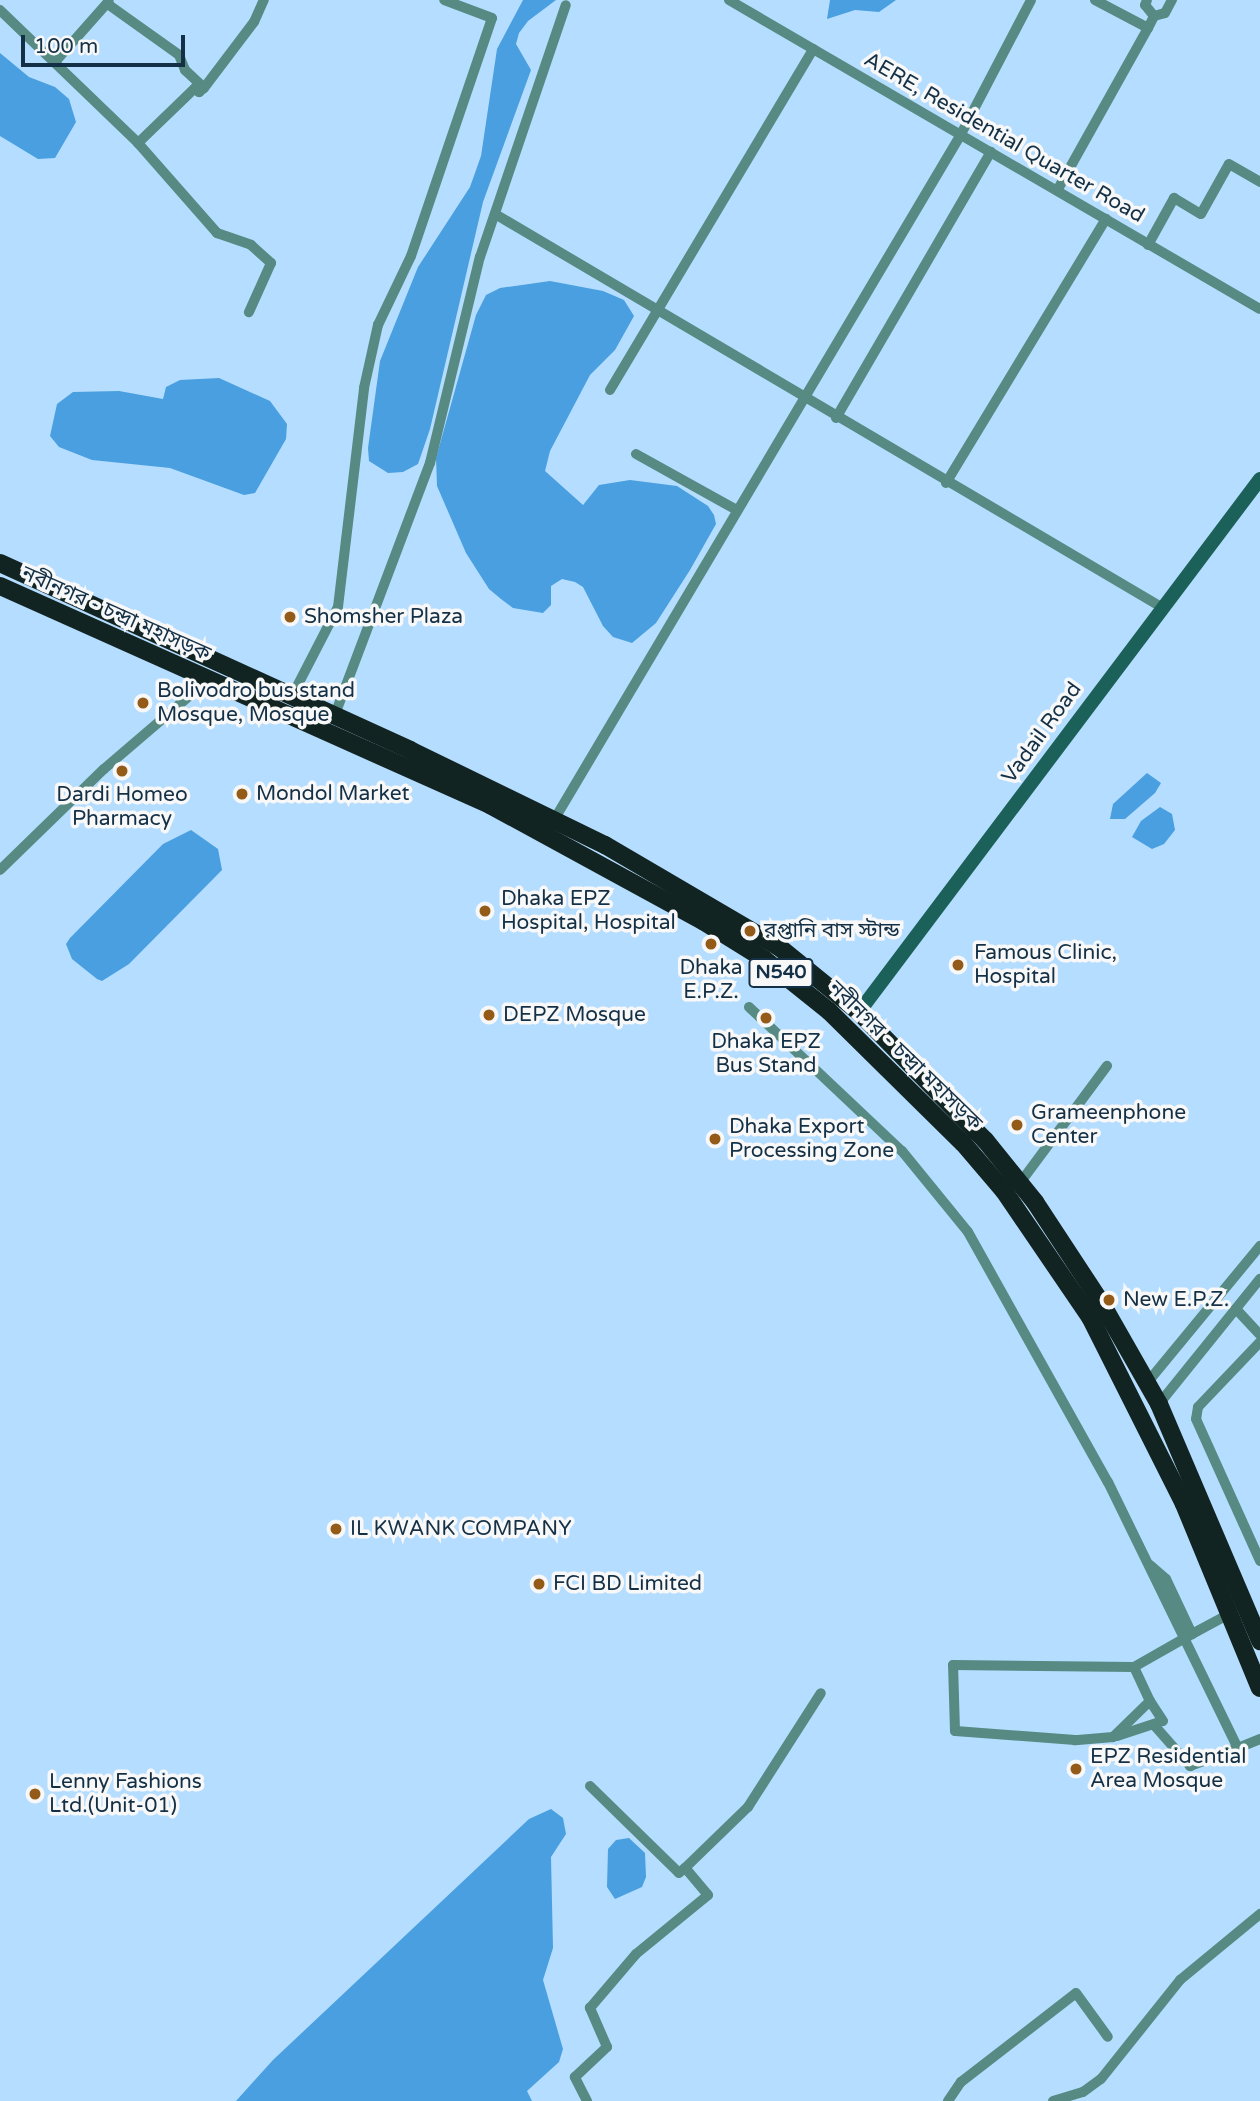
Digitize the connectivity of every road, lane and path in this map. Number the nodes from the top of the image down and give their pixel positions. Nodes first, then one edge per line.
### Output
1 (264, 0) edge
2 (444, 0) edge
3 (729, 0) edge
4 (1031, 0) edge
5 (1095, 0) edge
6 (1147, 0) edge
7 (1172, 0) edge
8 (109, 2) edge
9 (567, 2) edge
10 (0, 10) edge
11 (1154, 16) junction
12 (1148, 28) junction
13 (813, 49) junction
14 (55, 62) junction
15 (204, 88) junction
16 (960, 136) junction
17 (138, 142) junction
18 (991, 152) junction
19 (1260, 182) edge
20 (1058, 189) junction
21 (495, 214) junction
22 (1106, 219) junction
23 (1148, 245) junction
24 (1260, 309) edge
25 (659, 310) junction
26 (249, 312) dead end
27 (610, 390) dead end
28 (802, 398) junction
29 (836, 418) junction
30 (636, 454) dead end
31 (1260, 479) edge
32 (946, 483) junction
33 (735, 509) junction
34 (0, 563) edge
35 (0, 586) edge
36 (1163, 608) junction
37 (208, 680) junction
38 (290, 698) junction
39 (334, 717) junction
40 (554, 820) junction
41 (0, 870) edge
42 (749, 1007) dead end
43 (859, 1013) junction
44 (1107, 1066) dead end
45 (1020, 1182) junction
46 (1260, 1246) edge
47 (1260, 1279) edge
48 (1236, 1309) junction
49 (1260, 1335) edge
50 (1260, 1342) edge
51 (1147, 1383) junction
52 (1158, 1404) junction
53 (1260, 1561) edge
54 (1231, 1613) junction
55 (1188, 1636) junction
56 (1260, 1641) edge
57 (1134, 1667) junction
58 (1260, 1688) edge
59 (821, 1693) dead end
60 (1150, 1701) junction
61 (1154, 1725) junction
62 (1113, 1737) junction
63 (1260, 1739) edge
64 (1238, 1748) junction
65 (590, 1786) dead end
66 (685, 1868) junction
67 (1260, 1914) edge
68 (1108, 2036) dead end
69 (587, 2101) edge
70 (948, 2101) edge
71 (1053, 2101) edge

1 - 15 street
2 - 38 street
3 - 13 street, AERE, Residential Quarter Road
4 - 16 street
5 - 12 street
6 - 11 street
7 - 11 street
8 - 14 street
8 - 15 street
9 - 21 street
10 - 14 street
11 - 12 street
12 - 20 street
13 - 16 street, AERE, Residential Quarter Road
13 - 25 street
14 - 17 street
15 - 17 street
16 - 18 street, AERE, Residential Quarter Road
16 - 28 street
17 - 26 street
18 - 20 street, AERE, Residential Quarter Road
18 - 29 street
19 - 23 street
20 - 22 street, AERE, Residential Quarter Road
21 - 25 street
21 - 39 street
22 - 23 street, AERE, Residential Quarter Road
22 - 32 street
23 - 24 street, AERE, Residential Quarter Road
25 - 27 street
25 - 28 street
28 - 29 street
28 - 33 street
29 - 32 street
30 - 33 street
31 - 36 street, Vadail Road
32 - 36 street
33 - 40 street
34 - 38 highway, নবীনগর - চন্দ্রা মহাসড়ক / N540
35 - 37 highway, নবীনগর - চন্দ্রা মহাসড়ক / N540
36 - 43 street, Vadail Road
37 - 41 street
37 - 54 highway, নবীনগর - চন্দ্রা মহাসড়ক / N540
38 - 39 highway, নবীনগর - চন্দ্রা মহাসড়ক / N540
39 - 40 highway, নবীনগর - চন্দ্রা মহাসড়ক / N540
40 - 43 highway, নবীনগর - চন্দ্রা মহাসড়ক / N540
42 - 55 street
43 - 45 highway, নবীনগর - চন্দ্রা মহাসড়ক / N540
44 - 45 street
45 - 51 highway, নবীনগর - চন্দ্রা মহাসড়ক / N540
46 - 51 street
47 - 48 street
48 - 49 street
48 - 52 street
50 - 53 street
51 - 52 highway, নবীনগর - চন্দ্রা মহাসড়ক / N540
52 - 56 highway, নবীনগর - চন্দ্রা মহাসড়ক / N540
54 - 55 street
54 - 58 highway, নবীনগর - চন্দ্রা মহাসড়ক / N540
55 - 57 street
55 - 64 street
57 - 60 street
57 - 62 street
59 - 66 street
60 - 61 street
60 - 62 street
61 - 62 street
61 - 64 street
63 - 64 street
65 - 66 street
66 - 69 street
67 - 71 street
68 - 70 street

